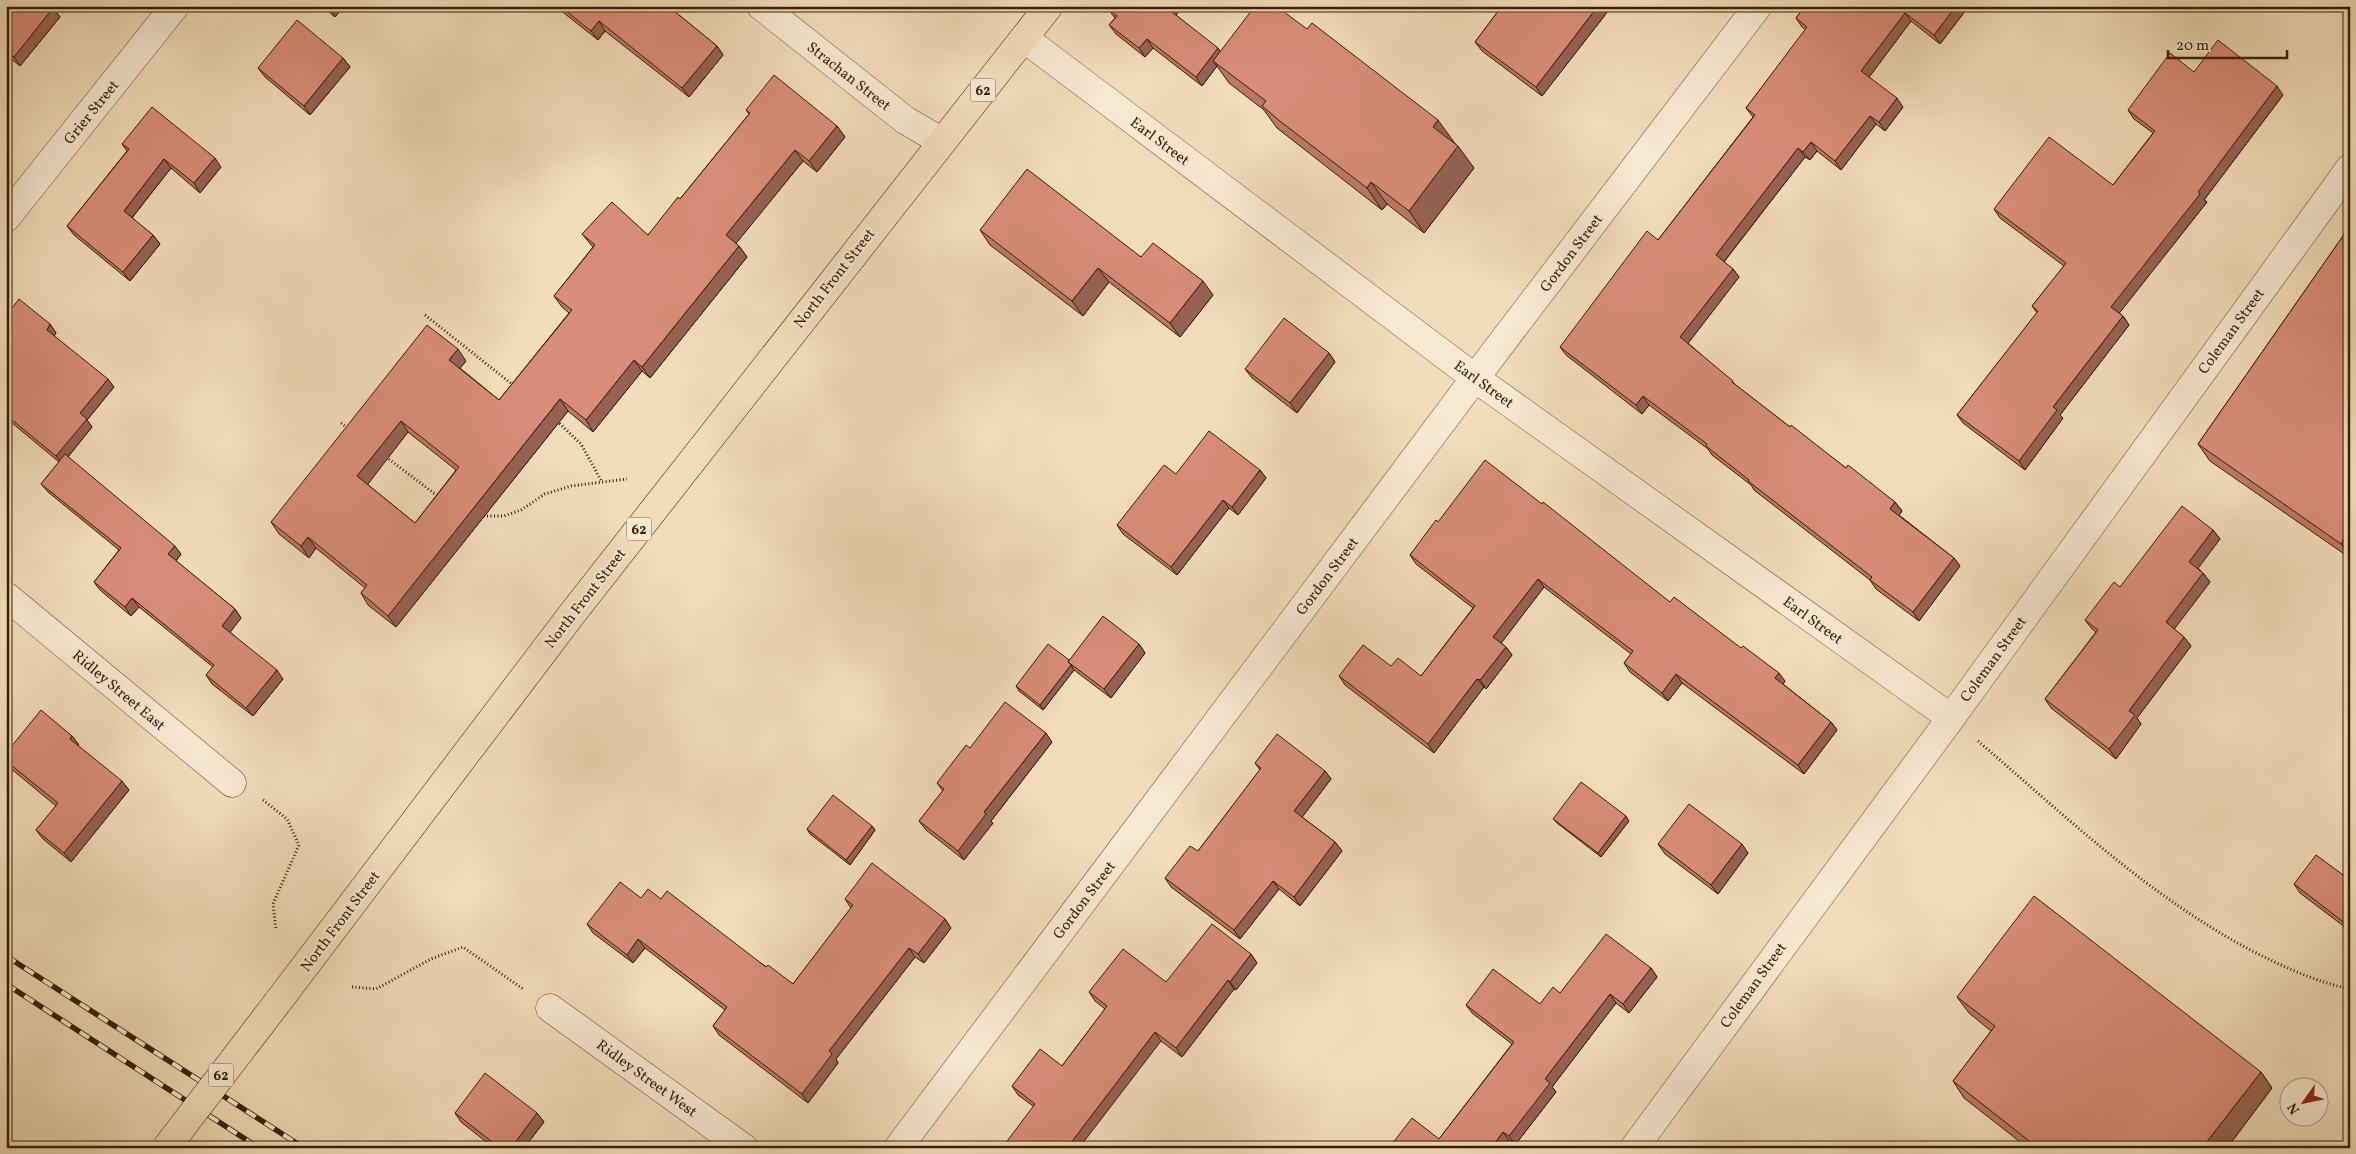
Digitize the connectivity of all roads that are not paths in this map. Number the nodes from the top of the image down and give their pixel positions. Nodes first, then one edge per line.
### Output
1 (175, 6) edge
2 (761, 6) edge
3 (1049, 6) edge
4 (1758, 6) edge
5 (1025, 39) junction
6 (941, 141) junction
7 (2350, 168) edge
8 (6, 218) edge
9 (1475, 378) junction
10 (6, 596) edge
11 (1951, 718) junction
12 (232, 783) road end
13 (550, 1008) road end
14 (166, 1148) edge
15 (744, 1148) edge
16 (898, 1148) edge
17 (1634, 1148) edge

1 - 8 street, Grier Street
2 - 6 street, Strachan Street
3 - 5 main road, North Front Street / 62
4 - 9 street, Gordon Street
5 - 6 main road, North Front Street / 62
5 - 9 street, Earl Street
6 - 14 main road, North Front Street / 62, bridge
7 - 11 street, Coleman Street
9 - 11 street, Earl Street
9 - 16 street, Gordon Street
10 - 12 street, Ridley Street East
11 - 17 street, Coleman Street
13 - 15 street, Ridley Street West

